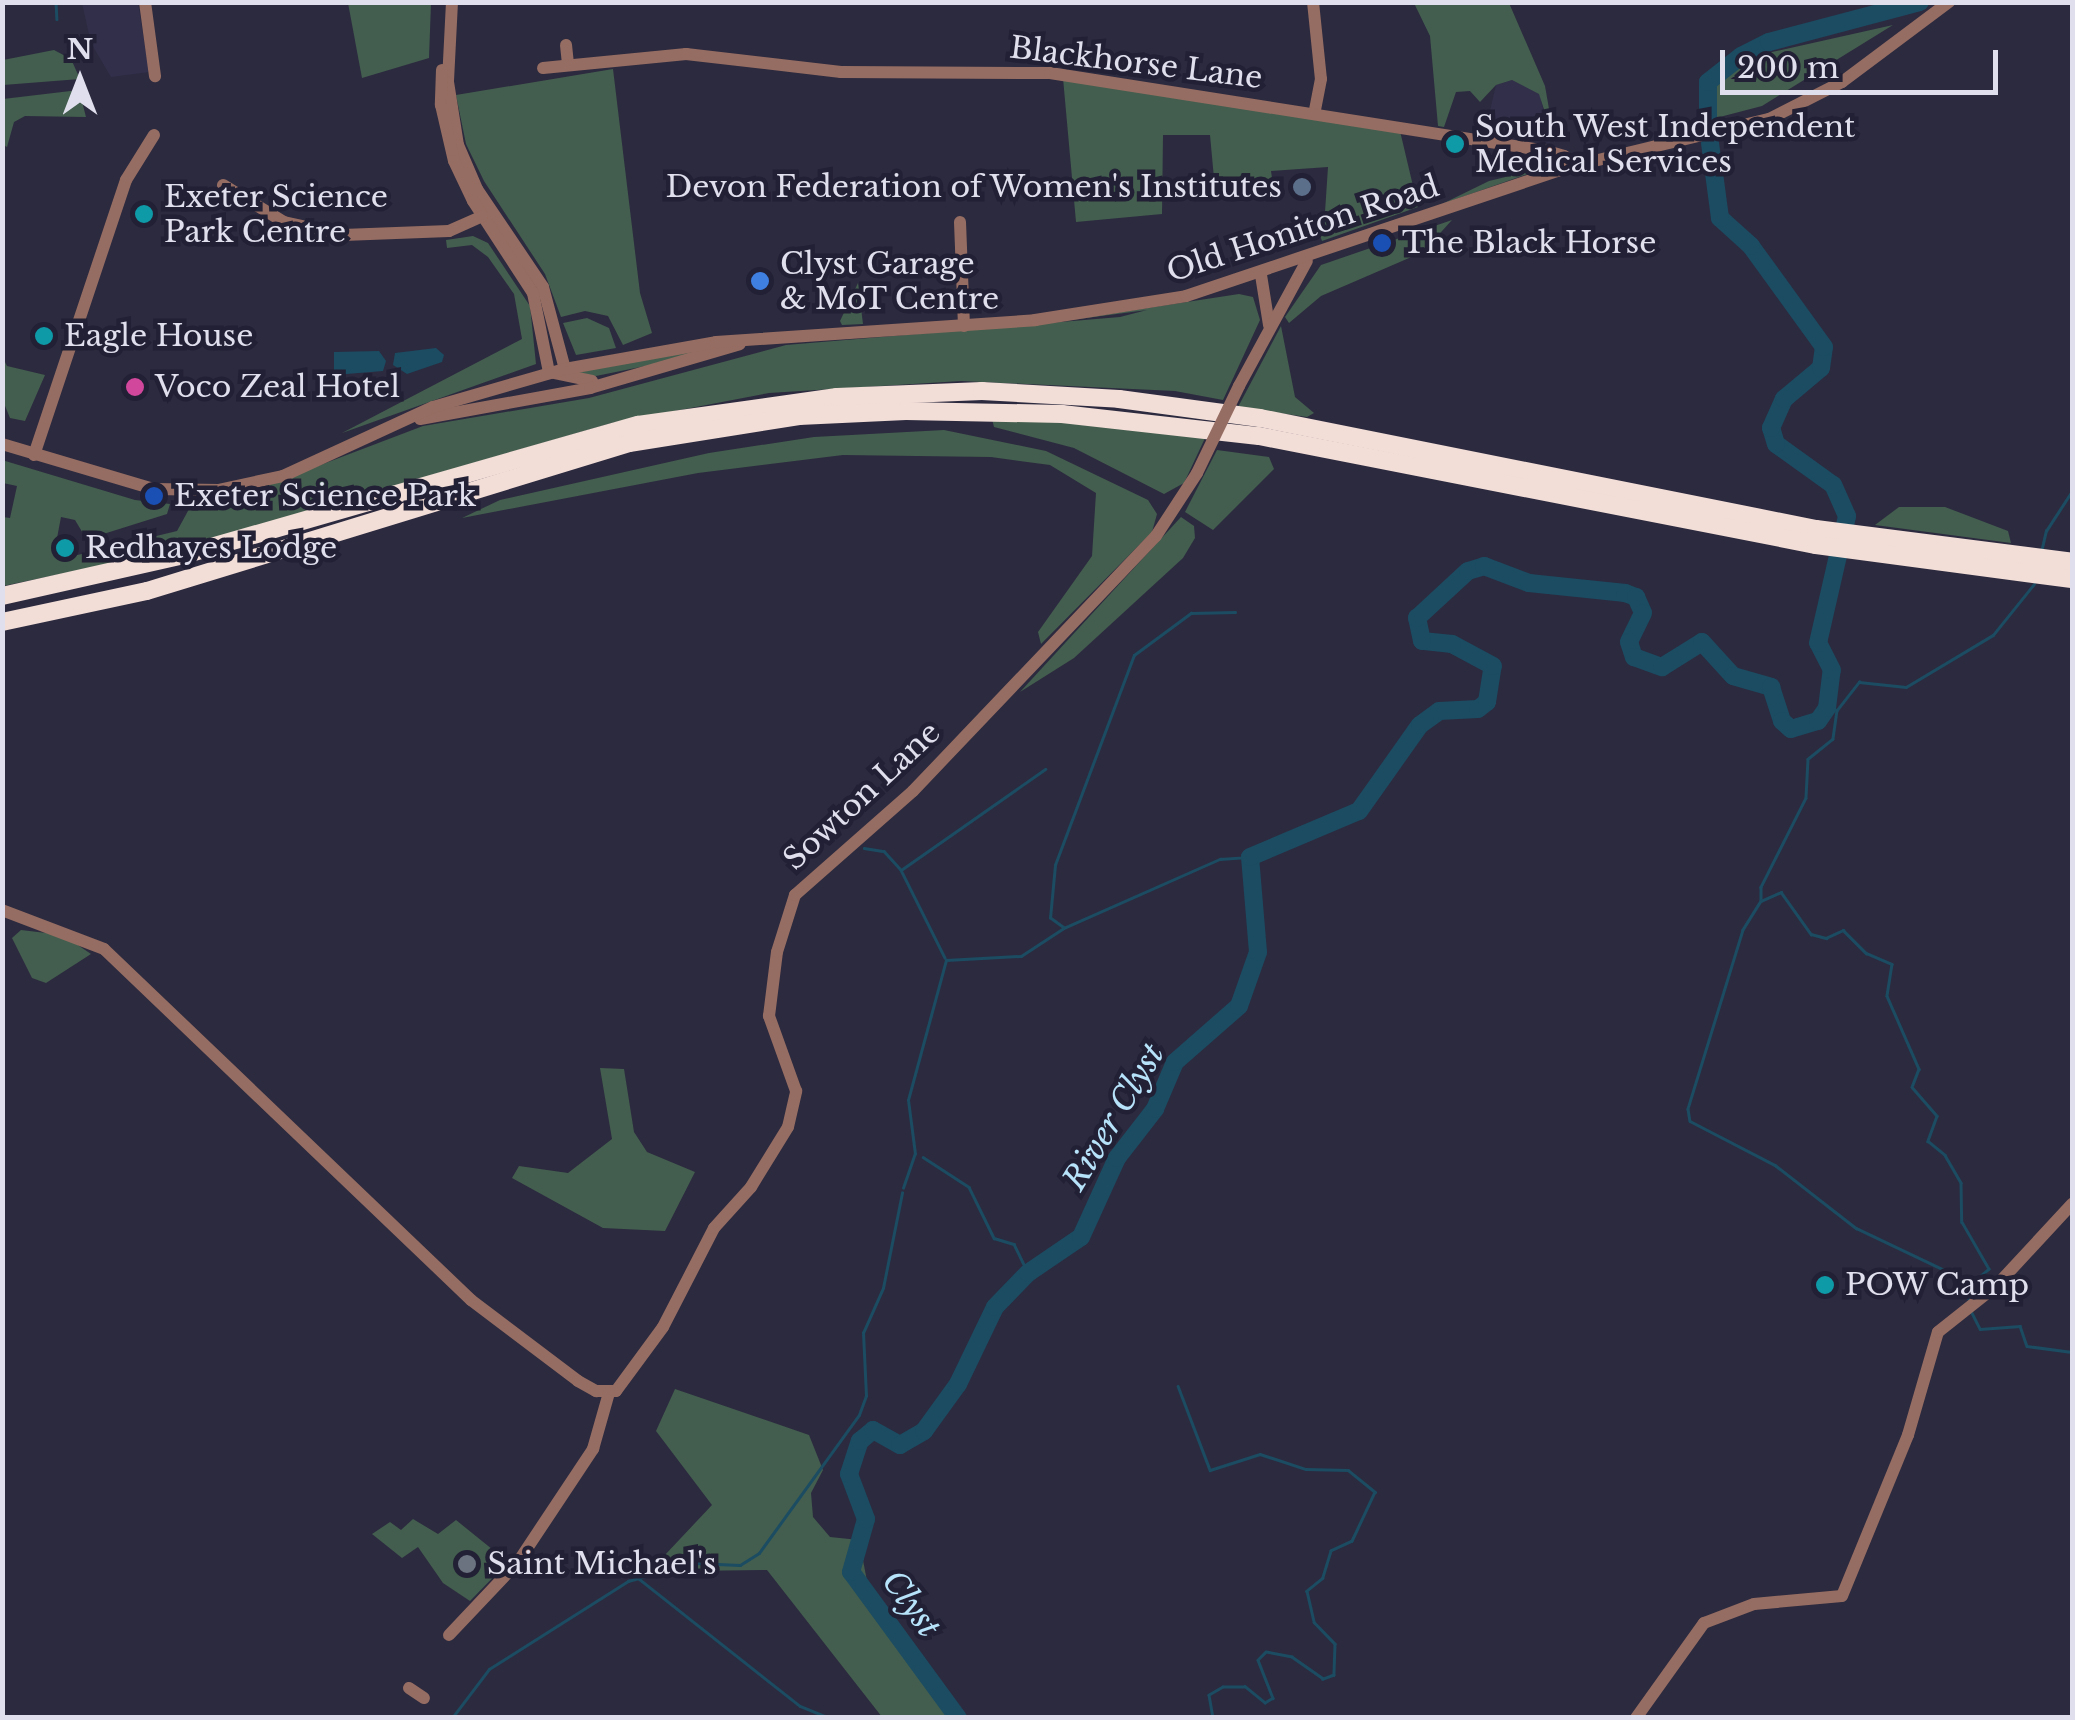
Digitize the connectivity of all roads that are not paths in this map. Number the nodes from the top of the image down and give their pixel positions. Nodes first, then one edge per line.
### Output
1 (145, 2) edge
2 (452, 2) edge
3 (1313, 2) edge
4 (1949, 2) edge
5 (449, 33) junction
6 (566, 45) dead end
7 (568, 64) junction
8 (543, 68) dead end
9 (155, 76) dead end
10 (1315, 111) junction
11 (152, 138) dead end
12 (1569, 167) junction
13 (223, 185) dead end
14 (490, 217) junction
15 (960, 222) dead end
16 (468, 225) junction
17 (1308, 260) junction
18 (1276, 270) junction
19 (522, 272) junction
20 (1261, 275) junction
21 (1282, 304) junction
22 (964, 326) junction
23 (1269, 328) junction
24 (747, 341) junction
25 (558, 374) junction
26 (614, 380) junction
27 (536, 400) junction
28 (407, 421) junction
29 (2, 444) edge
30 (34, 454) junction
31 (1816, 537) junction
32 (2069, 570) edge
33 (2, 596) edge
34 (2, 622) edge
35 (2, 910) edge
36 (2072, 1204) edge
37 (609, 1393) junction
38 (448, 1635) dead end
39 (409, 1688) dead end
40 (424, 1698) dead end
41 (1636, 1718) edge

1 - 9 street
2 - 5 street
3 - 10 street
4 - 12 street, Old Honiton Road
5 - 14 street
5 - 14 street
6 - 7 street
7 - 8 street, Blackhorse Lane
7 - 10 street, Blackhorse Lane
10 - 12 street, Blackhorse Lane
11 - 30 street
12 - 17 street, Old Honiton Road
13 - 16 street
14 - 16 street
14 - 19 street
14 - 25 street
15 - 22 street
16 - 19 street
17 - 18 street, Old Honiton Road
17 - 21 street, Sowton Lane
18 - 20 street, Old Honiton Road
18 - 21 street
19 - 25 street
20 - 22 street, Old Honiton Road
20 - 23 street
21 - 23 street, Sowton Lane
22 - 24 street, Old Honiton Road
23 - 37 street, Sowton Lane, bridge
24 - 25 street, Old Honiton Road
24 - 26 street, Old Honiton Road
25 - 26 street, Old Honiton Road
25 - 27 street, Old Honiton Road
25 - 28 street, Old Honiton Road
26 - 27 street, Old Honiton Road
27 - 28 street, Old Honiton Road
28 - 30 street, Old Honiton Road
29 - 30 street, Old Honiton Road
31 - 32 highway
31 - 33 highway
31 - 34 highway
35 - 37 street
36 - 41 street
37 - 38 street
39 - 40 street

